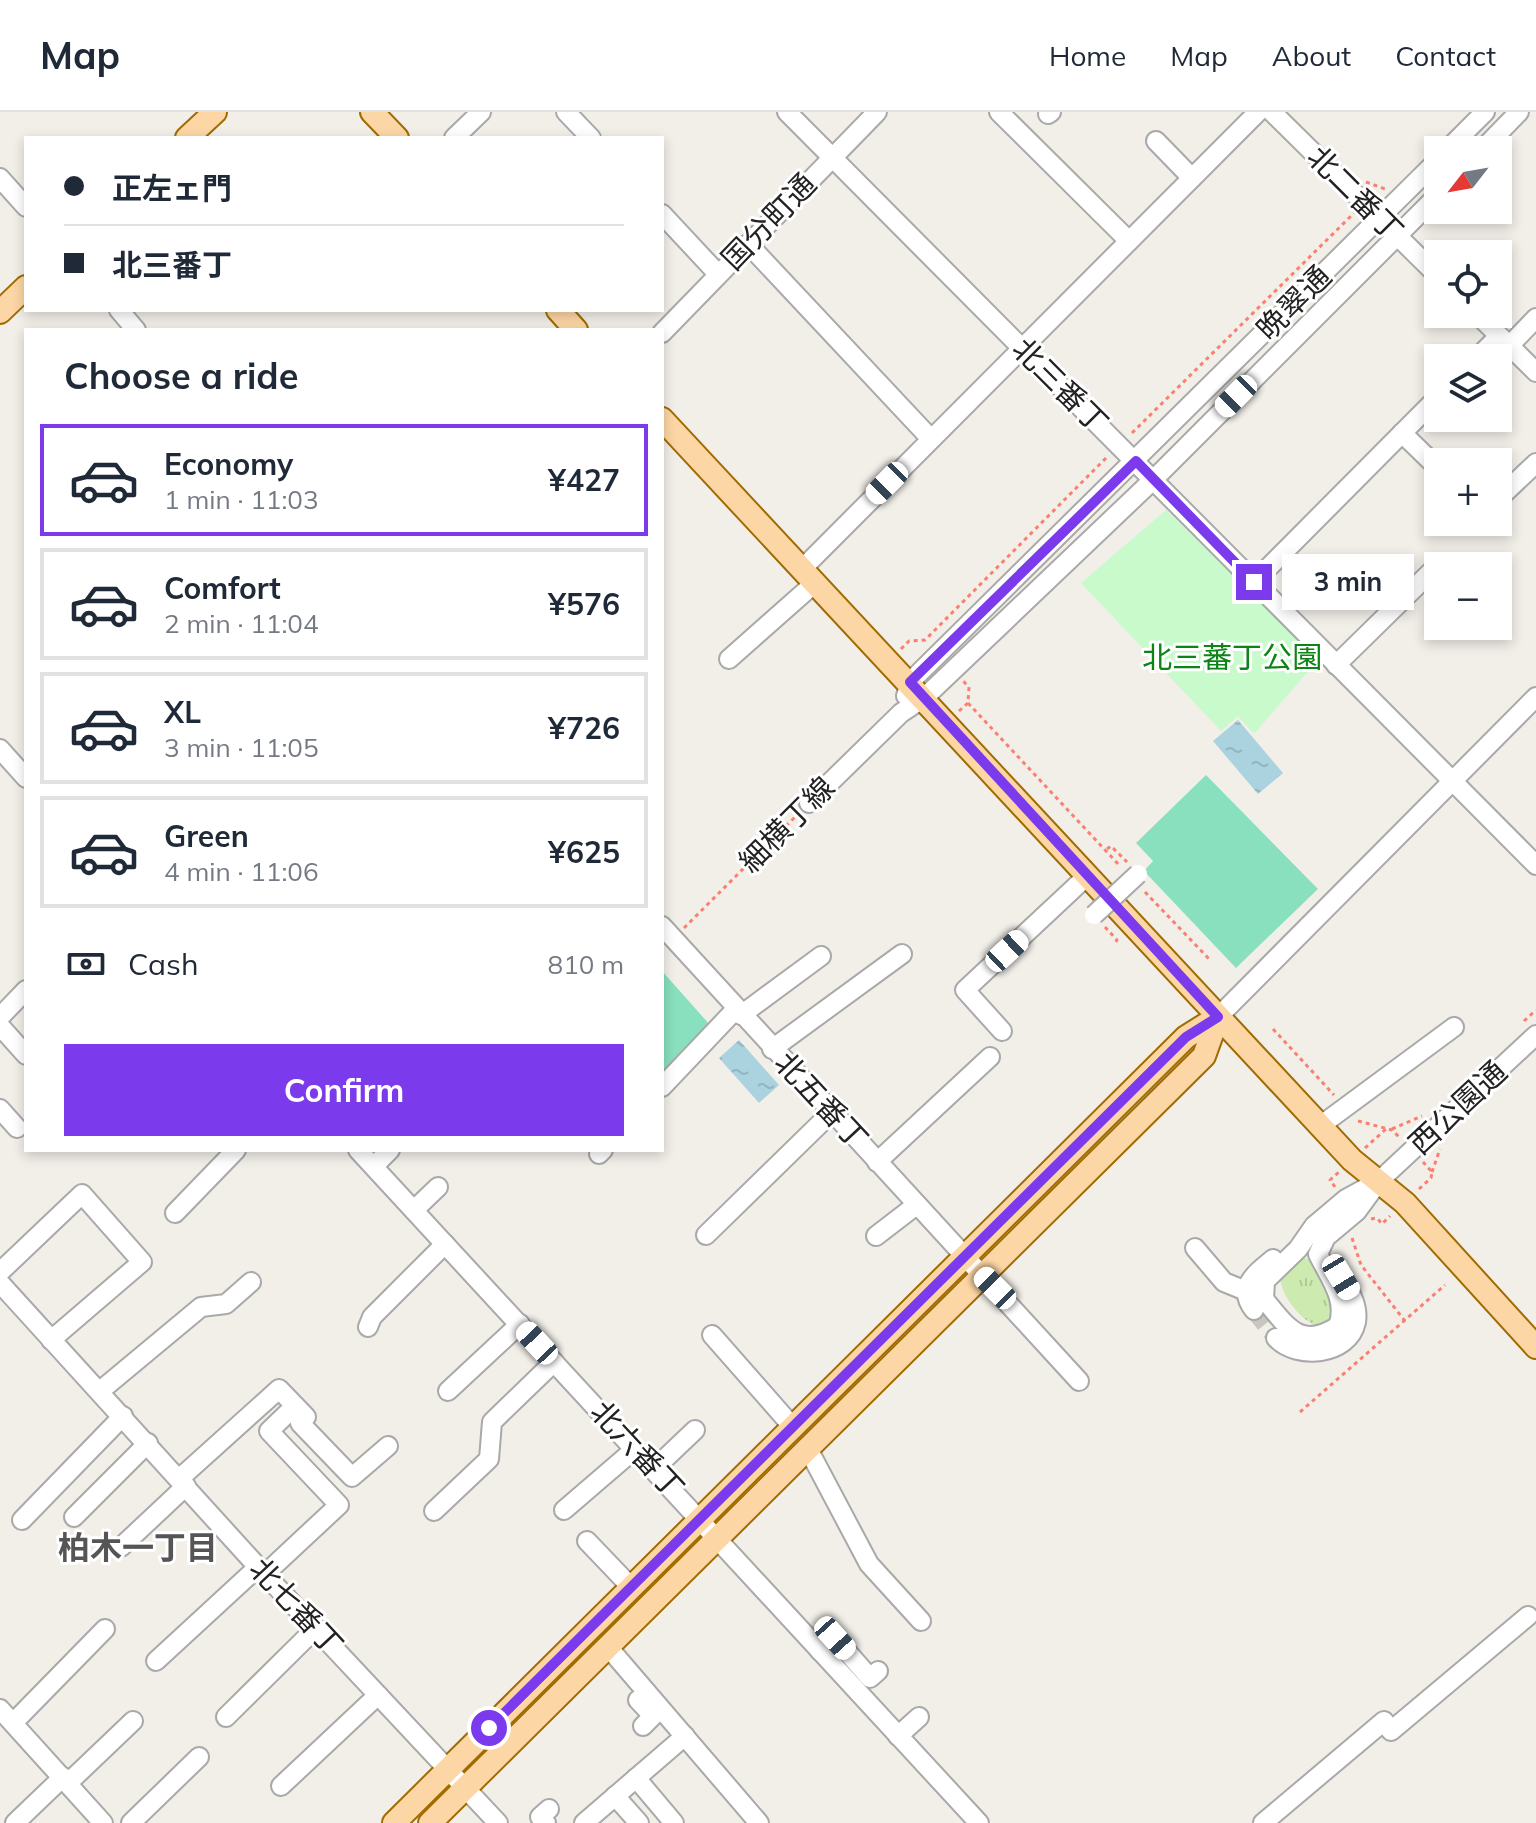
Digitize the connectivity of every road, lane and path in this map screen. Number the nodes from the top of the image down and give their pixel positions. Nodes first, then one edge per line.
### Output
1 (215, 112) edge
2 (372, 112) edge
3 (481, 112) edge
4 (566, 112) edge
5 (787, 112) edge
6 (877, 112) edge
7 (999, 112) edge
8 (1258, 112) edge
9 (1272, 112) edge
10 (1485, 112) edge
11 (1519, 112) edge
12 (189, 136) edge
13 (395, 136) edge
14 (456, 136) edge
15 (589, 136) edge
16 (1461, 136) edge
17 (1496, 136) edge
18 (1156, 141) dead end
19 (833, 158) junction
20 (1424, 174) edge
21 (0, 178) edge
22 (1192, 178) junction
23 (1365, 203) junction
24 (24, 205) edge
25 (1424, 209) edge
26 (664, 216) edge
27 (1380, 218) junction
28 (1397, 236) junction
29 (1129, 241) junction
30 (748, 244) junction
31 (1424, 262) edge
32 (718, 274) junction
33 (24, 289) edge
34 (0, 312) edge
35 (121, 312) edge
36 (560, 312) edge
37 (1536, 318) edge
38 (134, 328) edge
39 (574, 328) edge
40 (1491, 328) edge
41 (664, 331) edge
42 (1504, 341) junction
43 (1499, 344) edge
44 (1022, 347) junction
45 (1536, 372) edge
46 (1424, 411) edge
47 (664, 421) edge
48 (1402, 433) junction
49 (931, 439) junction
50 (1119, 445) junction
51 (1424, 454) edge
52 (1136, 461) junction
53 (1536, 463) edge
54 (1154, 479) junction
55 (1512, 486) edge
56 (810, 575) junction
57 (1424, 579) edge
58 (1254, 582) junction
59 (909, 641) dead end
60 (729, 659) dead end
61 (1336, 665) junction
62 (969, 687) dead end
63 (918, 690) junction
64 (1536, 697) edge
65 (0, 749) edge
66 (24, 776) edge
67 (1452, 782) junction
68 (809, 803) joint
69 (1114, 849) dead end
70 (1106, 850) junction
71 (1536, 865) edge
72 (1087, 876) junction
73 (1134, 877) junction
74 (1094, 915) dead end
75 (668, 932) edge
76 (902, 954) dead end
77 (821, 956) dead end
78 (1211, 961) dead end
79 (24, 992) edge
80 (1536, 1010) edge
81 (738, 1012) junction
82 (0, 1017) edge
83 (1218, 1017) junction
84 (0, 1026) edge
85 (1454, 1027) dead end
86 (1530, 1028) edge
87 (1273, 1029) dead end
88 (1002, 1031) dead end
89 (772, 1049) junction
90 (24, 1053) edge
91 (990, 1057) dead end
92 (664, 1085) edge
93 (1433, 1106) dead end
94 (1346, 1107) junction
95 (0, 1109) edge
96 (832, 1112) junction
97 (1320, 1126) junction
98 (17, 1128) dead end
99 (234, 1152) edge
100 (360, 1152) edge
101 (388, 1152) edge
102 (877, 1162) junction
103 (374, 1166) junction
104 (1379, 1181) junction
105 (438, 1187) dead end
106 (915, 1206) junction
107 (414, 1210) junction
108 (175, 1213) dead end
109 (1364, 1220) dead end
110 (1382, 1224) dead end
111 (1314, 1226) junction
112 (1347, 1227) junction
113 (706, 1235) dead end
114 (876, 1236) dead end
115 (445, 1244) junction
116 (1195, 1248) dead end
117 (962, 1256) junction
118 (0, 1272) edge
119 (981, 1275) junction
120 (251, 1282) dead end
121 (0, 1283) edge
122 (1445, 1285) dead end
123 (1246, 1291) junction
124 (1254, 1310) tunnel mouth
125 (1405, 1321) junction
126 (520, 1324) junction
127 (368, 1327) dead end
128 (712, 1335) dead end
129 (1276, 1338) tunnel mouth
130 (51, 1340) junction
131 (1536, 1347) edge
132 (554, 1362) junction
133 (1079, 1381) dead end
134 (100, 1391) junction
135 (448, 1391) dead end
136 (295, 1406) junction
137 (1300, 1412) dead end
138 (123, 1416) junction
139 (792, 1426) junction
140 (695, 1430) dead end
141 (148, 1443) junction
142 (388, 1446) dead end
143 (635, 1449) junction
144 (803, 1451) junction
145 (654, 1469) junction
146 (183, 1482) junction
147 (564, 1510) dead end
148 (434, 1511) dead end
149 (74, 1517) dead end
150 (699, 1518) junction
151 (22, 1520) dead end
152 (717, 1538) junction
153 (587, 1541) dead end
154 (121, 1547) dead end
155 (261, 1571) junction
156 (631, 1587) junction
157 (1533, 1617) edge
158 (916, 1625) dead end
159 (105, 1629) dead end
160 (315, 1629) junction
161 (604, 1651) junction
162 (820, 1651) junction
163 (156, 1661) dead end
164 (878, 1671) dead end
165 (378, 1695) junction
166 (0, 1709) edge
167 (226, 1717) dead end
168 (919, 1717) dead end
169 (133, 1721) dead end
170 (13, 1723) junction
171 (643, 1726) dead end
172 (685, 1736) junction
173 (898, 1736) junction
174 (199, 1757) dead end
175 (448, 1769) junction
176 (636, 1778) junction
177 (65, 1780) junction
178 (281, 1786) dead end
179 (466, 1788) junction
180 (615, 1796) junction
181 (15, 1823) edge
182 (103, 1823) edge
183 (131, 1823) edge
184 (394, 1823) edge
185 (430, 1823) edge
186 (498, 1823) edge
187 (584, 1823) edge
188 (639, 1823) edge
189 (674, 1823) edge
190 (759, 1823) edge
191 (979, 1823) edge
192 (1263, 1823) edge

1 - 12 main road
2 - 13 main road
3 - 14 street
4 - 15 street
5 - 19 street, 北三番丁
6 - 19 street, 国分町通
7 - 29 street
8 - 22 street
9 - 23 street, 北二番丁
10 - 16 street
11 - 17 street
18 - 22 street
19 - 30 street, 国分町通
19 - 44 street, 北三番丁
20 - 27 street, 晩翠通
21 - 24 street
22 - 29 street
23 - 27 street, 北二番丁
23 - 50 path
25 - 28 street, 晩翠通
26 - 32 street
27 - 28 street, 北二番丁
27 - 52 street, 晩翠通
28 - 31 street, 北二番丁
28 - 54 street, 晩翠通
29 - 44 street
30 - 32 street, 国分町通
30 - 49 street
32 - 41 street, 国分町通
33 - 34 main road
35 - 38 street
36 - 39 main road
37 - 42 street
40 - 42 street
42 - 43 street
42 - 45 street
44 - 49 street
44 - 50 street, 北三番丁
46 - 48 street
47 - 56 main road
48 - 51 street
48 - 58 street
49 - 56 street
50 - 52 street, 北三番丁
50 - 59 path
52 - 54 street, 北三番丁
52 - 63 street, 晩翠通
53 - 55 street
54 - 58 street, 北三番丁
54 - 63 street, 晩翠通
56 - 60 street
56 - 63 main road
57 - 61 street
58 - 61 street, 北三番丁
61 - 67 street, 北三番丁
62 - 70 path
63 - 68 street, 細横丁線
63 - 72 main road
64 - 67 street
65 - 66 street
67 - 71 street, 北三番丁
67 - 83 street
68 - 75 path, 細横丁線
69 - 70 path
70 - 73 path
72 - 83 main road
72 - 88 street
73 - 74 street, bridge
73 - 78 path
75 - 81 street, 北五番丁
76 - 89 street
77 - 81 street
79 - 82 street
80 - 86 path
81 - 89 street, 北五番丁
81 - 92 street
83 - 97 main road
83 - 117 main road
83 - 119 main road
84 - 90 street
85 - 94 street
86 - 104 street, 西公園通
87 - 94 path
89 - 96 street, 北五番丁
91 - 102 street
93 - 94 path
94 - 97 street
95 - 98 street
96 - 102 street, 北五番丁
96 - 113 street
97 - 104 main road
99 - 108 street
100 - 103 street, 北六番丁
101 - 103 street
102 - 106 street, 北五番丁
103 - 107 street, 北六番丁
104 - 111 street
104 - 112 street
104 - 131 main road
105 - 107 street
106 - 114 street
106 - 117 street, 北五番丁
107 - 115 street, 北六番丁
109 - 110 path
111 - 112 street
111 - 123 street
112 - 125 path
112 - 129 street
115 - 126 street, 北六番丁
115 - 127 street
116 - 123 street
117 - 119 street, 北五番丁
117 - 139 main road
118 - 130 street
119 - 133 street, 北五番丁
119 - 144 main road
120 - 134 street
121 - 130 street, 北七番丁
122 - 125 path
123 - 124 street
125 - 137 path
126 - 132 street, 北六番丁
126 - 135 street
128 - 139 street
130 - 134 street, 北七番丁
132 - 143 street, 北六番丁
132 - 148 street
134 - 138 street, 北七番丁
136 - 142 street
136 - 146 street
136 - 155 street
138 - 141 street, 北七番丁
138 - 151 street
139 - 150 main road
140 - 145 street
141 - 146 street, 北七番丁
141 - 149 street
143 - 145 street, 北六番丁
143 - 147 street
144 - 152 main road
144 - 158 street
145 - 150 street, 北六番丁
146 - 154 street
146 - 155 street, 北七番丁
150 - 152 street, 北六番丁
150 - 156 main road
152 - 161 main road
152 - 162 street, 北六番丁
153 - 156 street
155 - 160 street, 北七番丁
155 - 163 street
156 - 175 main road
157 - 192 street
159 - 170 street
160 - 165 street, 北七番丁
160 - 167 street
161 - 171 street
161 - 172 street
161 - 179 main road
162 - 164 street
162 - 173 street, 北六番丁
165 - 175 street, 北七番丁
165 - 178 street
166 - 170 street
168 - 173 street
169 - 177 street
170 - 177 street
172 - 176 street
172 - 190 street
173 - 191 street, 北六番丁
174 - 183 street
175 - 179 street, 北七番丁
175 - 184 main road
176 - 180 street
176 - 189 street
177 - 181 street
177 - 182 street
179 - 185 main road
179 - 186 street, 北七番丁
180 - 187 street
180 - 188 street

